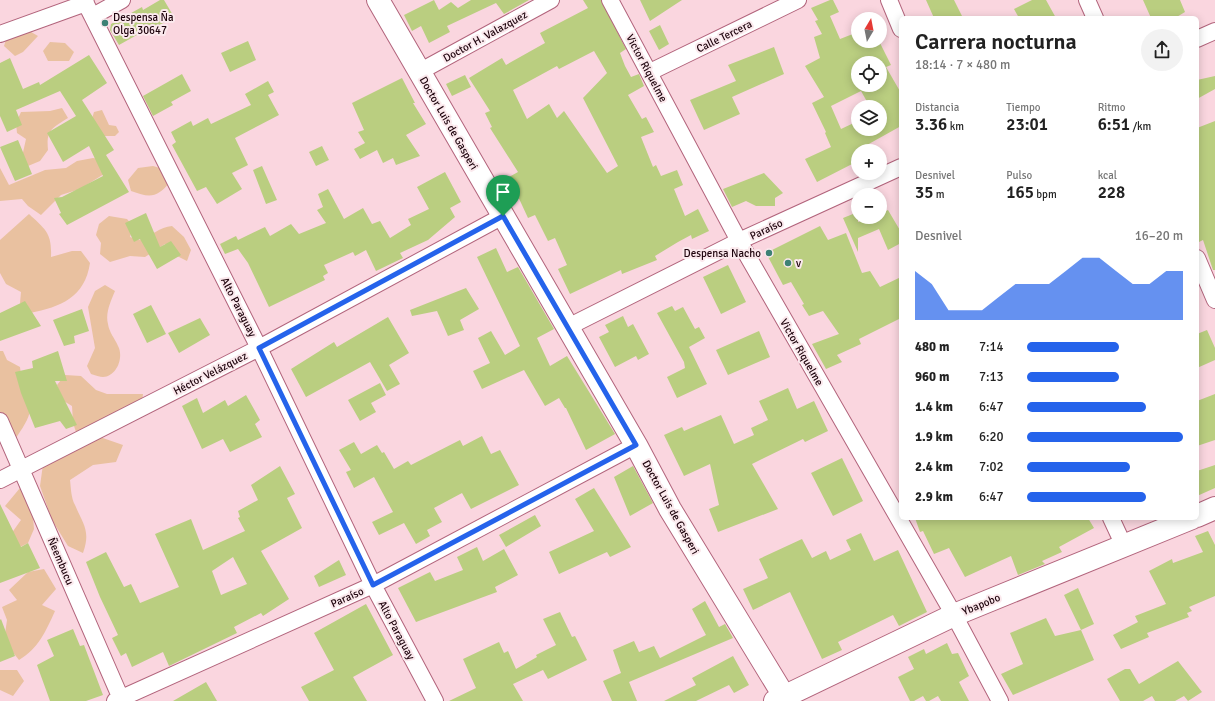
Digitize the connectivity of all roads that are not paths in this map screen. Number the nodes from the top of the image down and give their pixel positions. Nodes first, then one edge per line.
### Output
1 (122, 0) edge
2 (378, 0) edge
3 (551, 0) edge
4 (610, 0) edge
5 (798, 0) edge
6 (889, 0) edge
7 (1087, 0) edge
8 (87, 6) edge
9 (1094, 16) edge
10 (899, 24) edge
11 (1215, 31) edge
12 (0, 34) edge
13 (1199, 38) edge
14 (419, 72) junction
15 (650, 72) junction
16 (899, 168) edge
17 (503, 216) junction
18 (738, 241) junction
19 (1199, 263) edge
20 (1215, 300) edge
21 (568, 327) junction
22 (259, 348) junction
23 (0, 421) edge
24 (636, 445) junction
25 (21, 469) junction
26 (0, 480) edge
27 (1215, 508) edge
28 (1199, 515) edge
29 (899, 520) edge
30 (899, 520) edge
31 (1112, 520) edge
32 (1187, 520) edge
33 (1124, 546) junction
34 (373, 585) junction
35 (954, 615) junction
36 (782, 699) edge
37 (119, 700) edge
38 (435, 701) edge
39 (1000, 701) edge

1 - 8 street
2 - 14 street, Doctor Luis de Gasperi
3 - 14 street, Doctor H. Valazquez
4 - 15 street, Victor Riquelme
5 - 15 street, Calle Tercera
6 - 10 street
7 - 9 street
8 - 12 street
8 - 22 street, Alto Paraguay
11 - 13 street
14 - 17 street, Doctor Luis de Gasperi
15 - 18 street, Victor Riquelme
16 - 18 street, Paraíso
17 - 21 street, Doctor Luis de Gasperi
17 - 22 street, Héctor Velázquez
18 - 21 street, Paraíso
18 - 29 street, Victor Riquelme
19 - 20 street
21 - 24 street, Doctor Luis de Gasperi
22 - 25 street, Héctor Velázquez
22 - 34 street, Alto Paraguay
23 - 25 street, Ñeembucu
24 - 34 street, Paraíso
24 - 36 street, Doctor Luis de Gasperi
25 - 26 street, Héctor Velázquez
25 - 37 street, Ñeembucu
27 - 28 street
30 - 35 street, Victor Riquelme
31 - 33 street
32 - 33 street, Ybapobo
33 - 35 street, Ybapobo
34 - 37 street, Paraíso
34 - 38 street, Alto Paraguay
35 - 36 street, Ybapobo
35 - 39 street, Victor Riquelme

